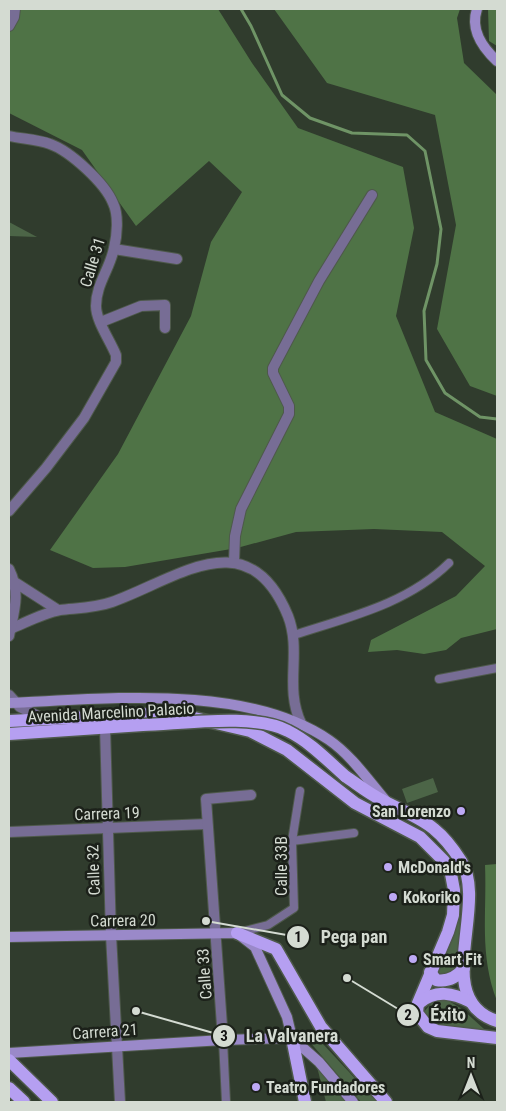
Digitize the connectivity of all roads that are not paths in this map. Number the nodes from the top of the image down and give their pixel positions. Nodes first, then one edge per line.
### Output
1 (15, 9) edge
2 (477, 9) edge
3 (9, 26) edge
4 (497, 61) edge
5 (9, 136) edge
6 (372, 195) dead end
7 (114, 249) junction
8 (177, 259) dead end
9 (101, 322) junction
10 (165, 328) dead end
11 (9, 511) edge
12 (234, 562) junction
13 (449, 563) dead end
14 (9, 569) edge
15 (16, 583) junction
16 (58, 610) junction
17 (9, 634) edge
18 (294, 635) junction
19 (497, 668) edge
20 (439, 679) dead end
21 (11, 700) edge
22 (42, 718) junction
23 (9, 720) edge
24 (301, 723) junction
25 (105, 726) junction
26 (9, 734) edge
27 (300, 792) dead end
28 (251, 795) dead end
29 (388, 803) junction
30 (207, 824) junction
31 (107, 828) junction
32 (9, 832) edge
33 (354, 833) dead end
34 (292, 841) junction
35 (216, 933) junction
36 (237, 933) junction
37 (111, 935) junction
38 (9, 937) edge
39 (464, 968) junction
40 (430, 972) junction
41 (472, 1002) junction
42 (418, 1004) junction
43 (497, 1021) edge
44 (292, 1038) junction
45 (497, 1038) edge
46 (223, 1040) junction
47 (117, 1046) junction
48 (9, 1053) edge
49 (9, 1060) edge
50 (52, 1102) edge
51 (120, 1102) edge
52 (226, 1102) edge
53 (305, 1102) edge
54 (353, 1102) edge
55 (386, 1102) edge

1 - 3 street
2 - 4 main road
5 - 7 street, Calle 31
6 - 12 street
7 - 8 street
7 - 9 street, Calle 31
9 - 10 street
9 - 11 street, Calle 31
12 - 16 street
12 - 18 street
13 - 18 street
14 - 15 street
15 - 16 street
15 - 17 street
16 - 17 street
18 - 24 street
19 - 20 street
21 - 22 street
21 - 24 main road, Avenida Marcelino Palacio
22 - 23 main road, Avenida Marcelino Palacio
22 - 40 main road, Avenida Marcelino Palacio
24 - 29 main road, Avenida Marcelino Palacio
25 - 26 main road, Avenida Marcelino Palacio
25 - 29 main road, Avenida Marcelino Palacio, bridge
25 - 31 street, Calle 32
27 - 34 street, Calle 33B
28 - 30 street, Calle 33
29 - 39 main road, Avenida Marcelino Palacio
30 - 31 street, Carrera 19
30 - 35 street, Calle 33
31 - 32 street, Carrera 19
31 - 37 street, Calle 32
33 - 34 street
34 - 36 street, Calle 33B
35 - 36 main road, Carrera 20
35 - 37 main road, Carrera 20
35 - 46 street, Calle 33
36 - 44 main road
36 - 55 main road
37 - 38 main road, Carrera 20
37 - 47 street, Calle 32
39 - 40 main road
39 - 41 main road, Avenida Marcelino Palacio
40 - 42 main road, Avenida Marcelino Palacio
41 - 42 main road
41 - 43 main road
42 - 45 main road
44 - 46 main road, Carrera 21
44 - 53 main road
44 - 54 main road
46 - 47 main road, Carrera 21
46 - 52 street, Calle 33
47 - 48 main road, Carrera 21
47 - 51 street, Calle 32
49 - 50 main road

